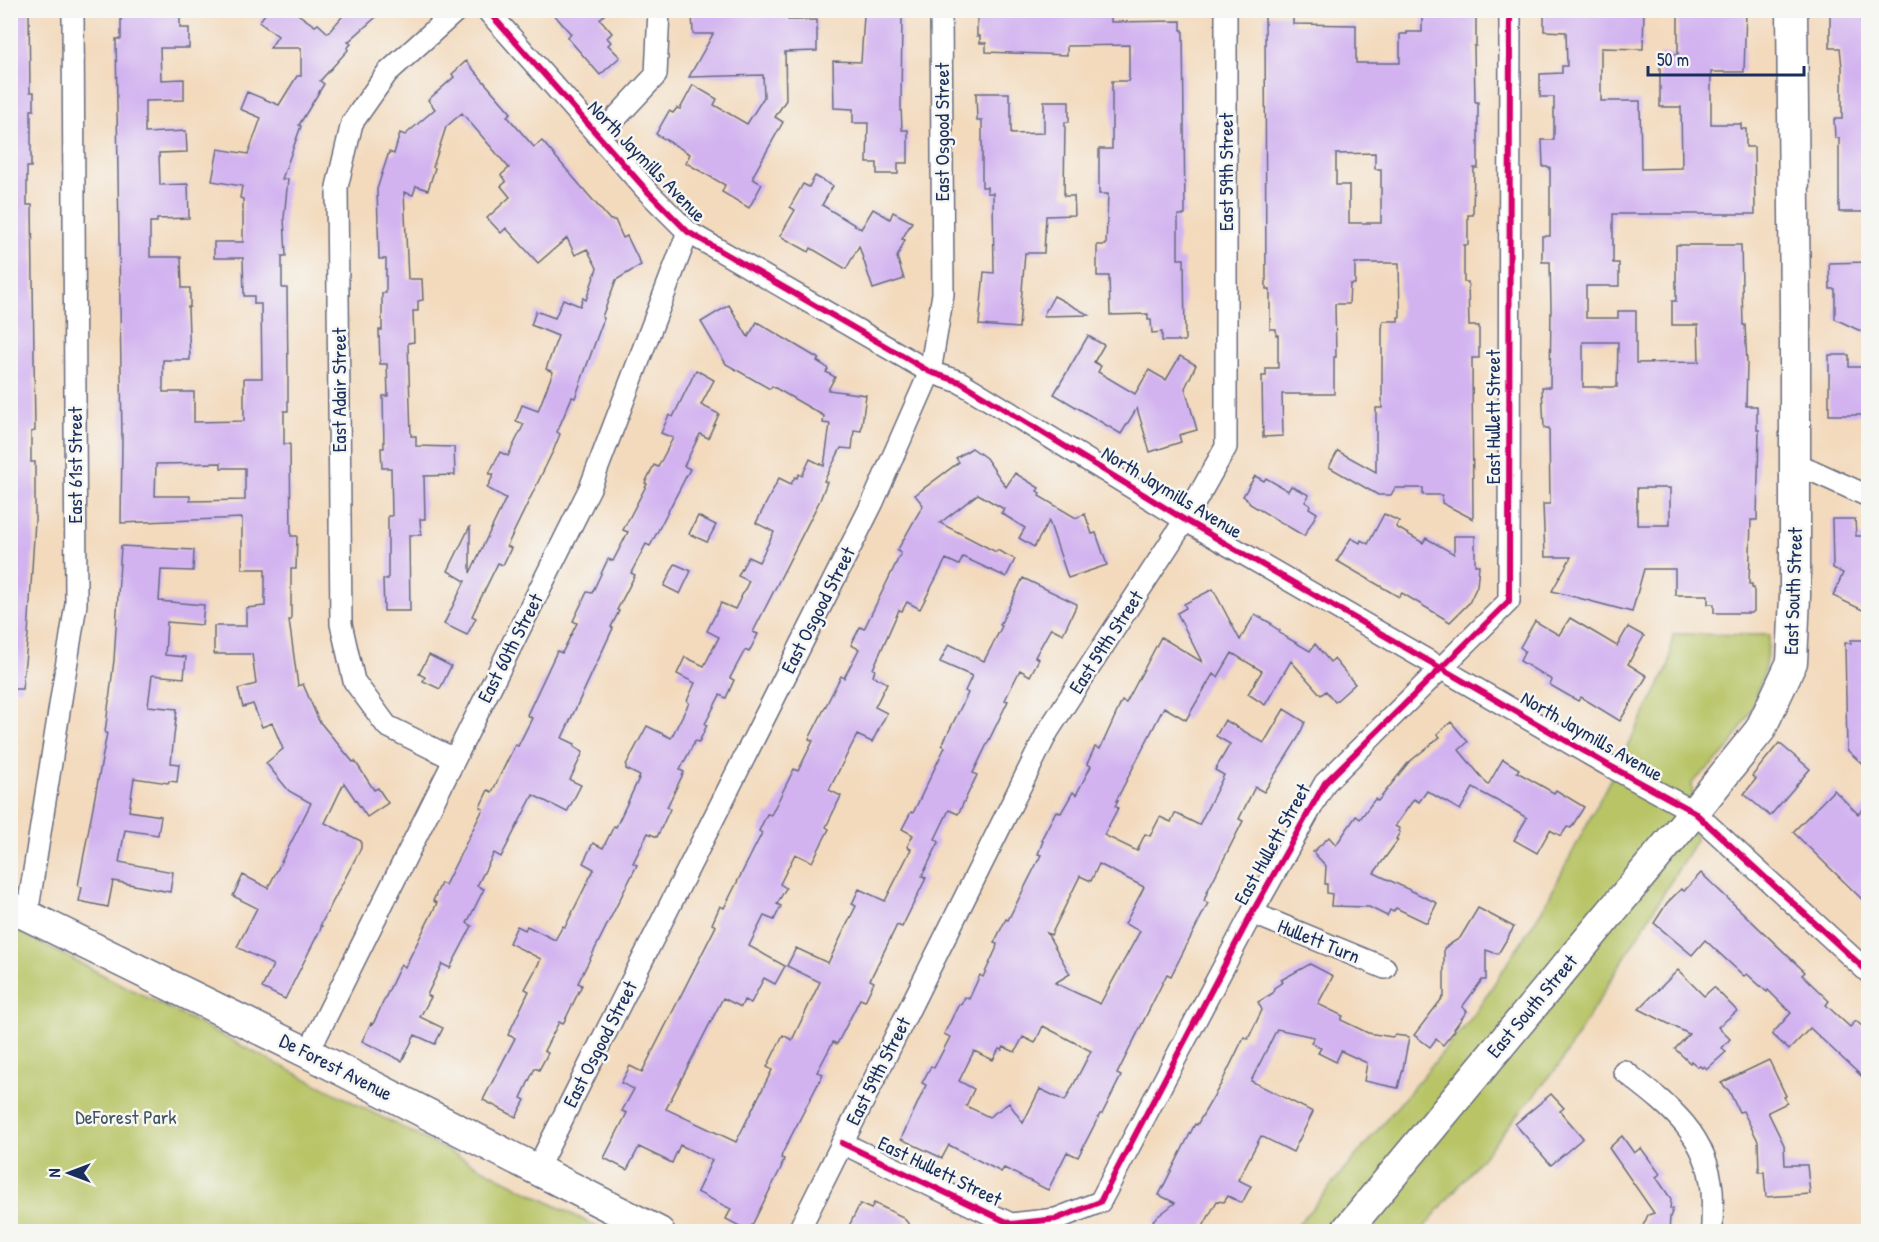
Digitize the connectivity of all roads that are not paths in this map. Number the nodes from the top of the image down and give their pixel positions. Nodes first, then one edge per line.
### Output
1 (73, 10) edge
2 (457, 10) edge
3 (487, 10) edge
4 (659, 10) edge
5 (941, 10) edge
6 (1226, 10) edge
7 (1510, 10) edge
8 (1792, 10) edge
9 (599, 136) junction
10 (688, 232) junction
11 (930, 372) junction
12 (1795, 463) junction
13 (1869, 496) edge
14 (1185, 520) junction
15 (1442, 669) junction
16 (454, 759) junction
17 (1694, 812) junction
18 (19, 911) edge
19 (1252, 914) junction
20 (1385, 968) dead end
21 (1869, 972) edge
22 (308, 1053) junction
23 (1624, 1071) dead end
24 (842, 1143) junction
25 (537, 1169) junction
26 (659, 1232) edge
27 (798, 1232) edge
28 (1345, 1232) edge
29 (1712, 1232) edge

1 - 18 street, East 61st Street
2 - 16 street, East Adair Street
3 - 9 street, North Jaymills Avenue
4 - 9 street
5 - 11 street, East Osgood Street
6 - 14 street, East 59th Street
7 - 15 street, East Hullett Street
8 - 12 street, East South Street
9 - 10 street, North Jaymills Avenue
10 - 11 street, North Jaymills Avenue
10 - 16 street, East 60th Street
11 - 14 street, North Jaymills Avenue
11 - 25 street, East Osgood Street
12 - 13 street
12 - 17 street, East South Street
14 - 15 street, North Jaymills Avenue
14 - 24 street, East 59th Street
15 - 17 street, North Jaymills Avenue
15 - 19 street, East Hullett Street
16 - 22 street, East 60th Street
17 - 21 street, North Jaymills Avenue
17 - 28 street, East South Street
18 - 22 street, De Forest Avenue
19 - 20 street, Hullett Turn
19 - 24 street, East Hullett Street
22 - 25 street, De Forest Avenue
23 - 29 street
24 - 27 street, East 59th Street
25 - 26 street, De Forest Avenue

